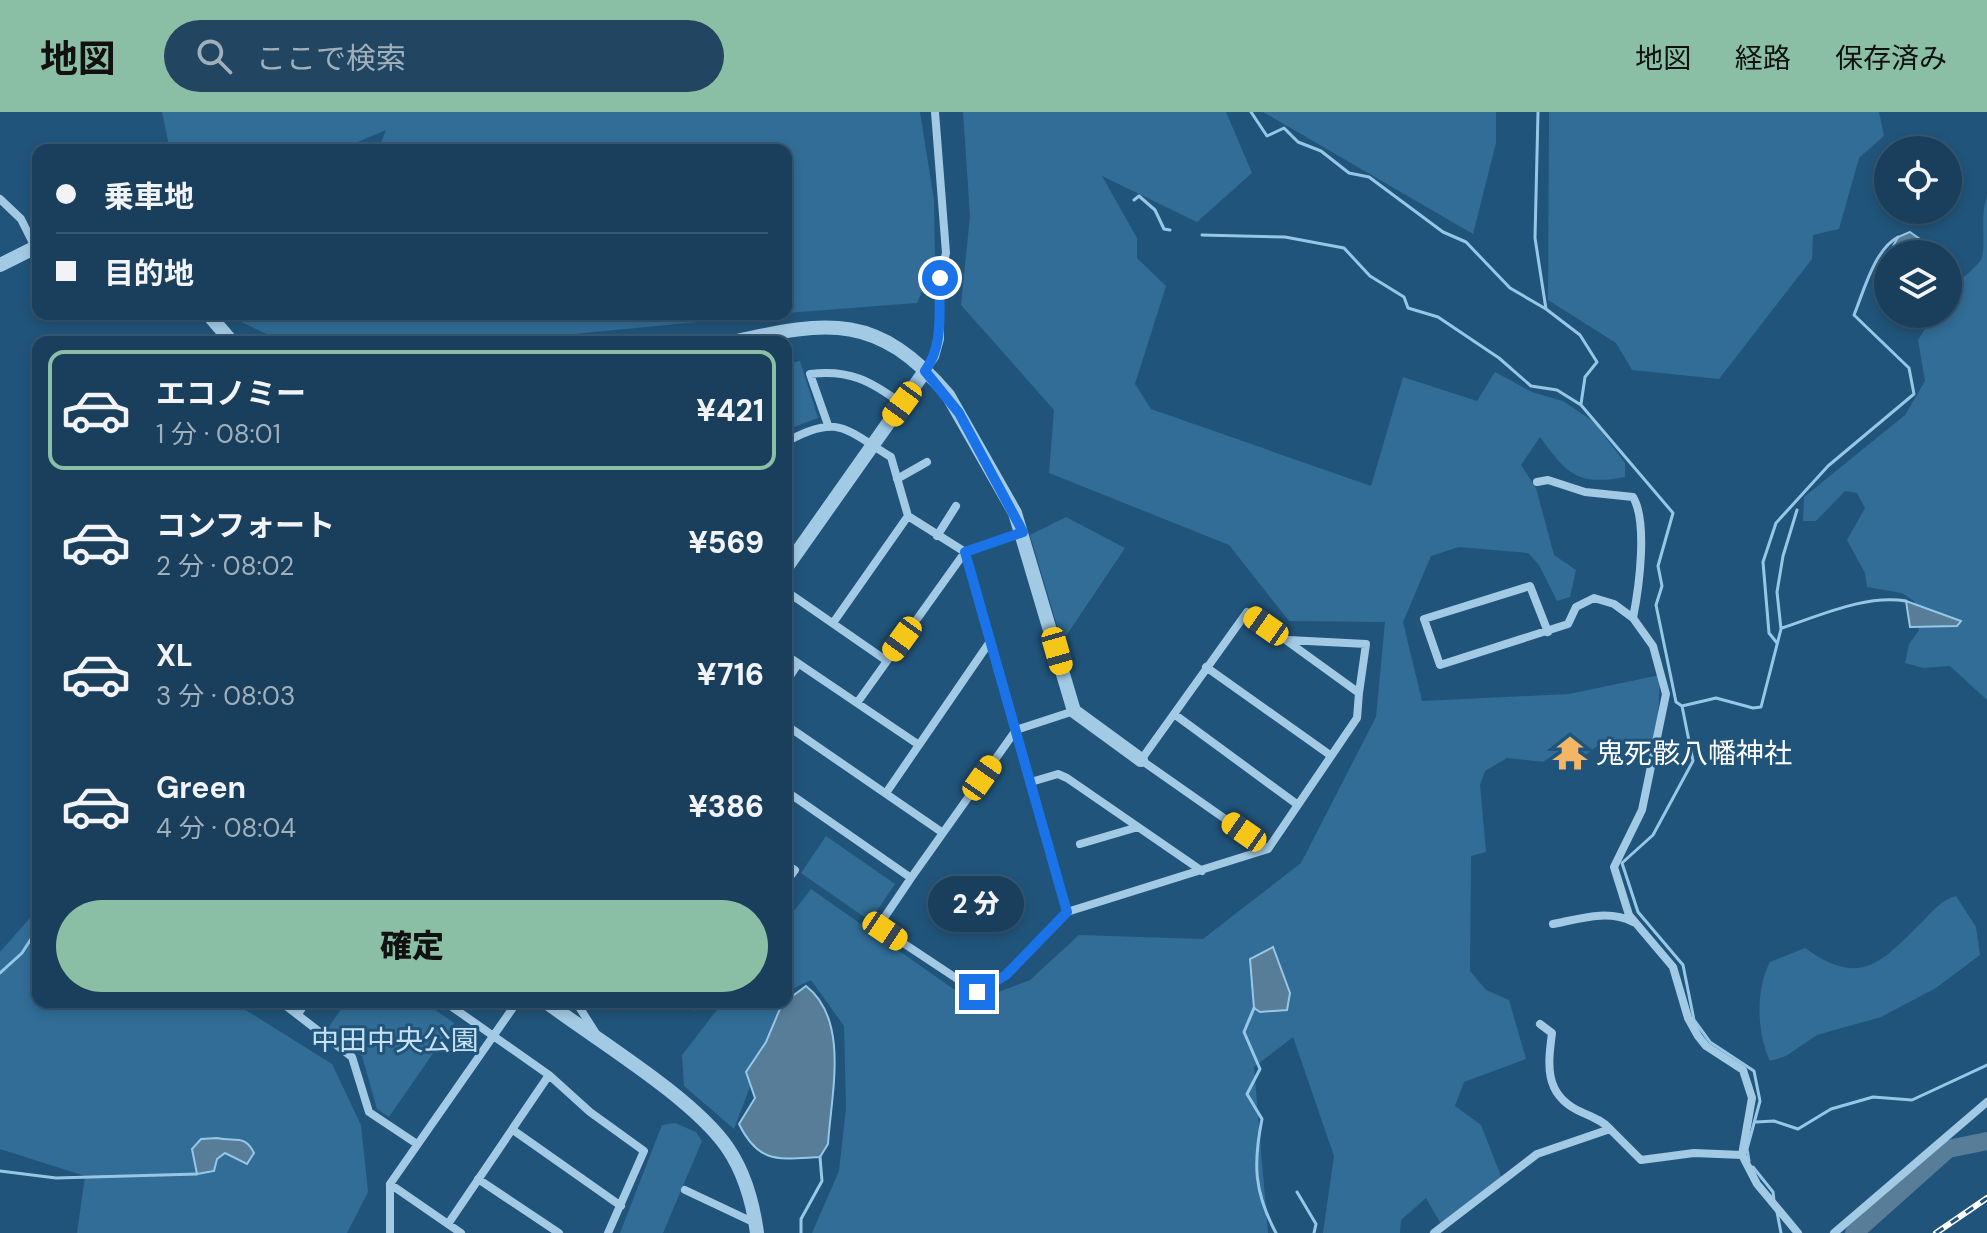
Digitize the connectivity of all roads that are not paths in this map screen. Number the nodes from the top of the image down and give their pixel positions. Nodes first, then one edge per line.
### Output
1 (935, 112) edge
2 (0, 199) edge
3 (32, 240) edge
4 (32, 249) edge
5 (0, 265) edge
6 (213, 320) edge
7 (227, 336) edge
8 (764, 336) edge
9 (925, 371) junction
10 (902, 404) junction
11 (828, 425) junction
12 (792, 440) edge
13 (871, 445) junction
14 (927, 462) dead end
15 (897, 479) junction
16 (1537, 482) dead end
17 (956, 506) dead end
18 (908, 516) junction
19 (1023, 532) junction
20 (937, 536) junction
21 (965, 552) junction
22 (792, 559) edge
23 (792, 595) edge
24 (1633, 618) junction
25 (833, 623) junction
26 (1548, 632) junction
27 (1286, 640) junction
28 (989, 643) junction
29 (792, 660) edge
30 (887, 661) junction
31 (798, 664) junction
32 (1206, 667) junction
33 (792, 673) edge
34 (1359, 693) junction
35 (857, 703) junction
36 (1074, 711) junction
37 (1174, 714) junction
38 (792, 729) edge
39 (1016, 730) junction
40 (919, 745) junction
41 (1330, 755) junction
42 (1141, 760) junction
43 (1031, 782) junction
44 (886, 793) junction
45 (792, 795) edge
46 (1298, 805) junction
47 (1138, 827) junction
48 (943, 833) junction
49 (1080, 844) dead end
50 (1268, 849) junction
51 (1202, 871) junction
52 (911, 878) junction
53 (1067, 912) junction
54 (1634, 922) junction
55 (1553, 924) dead end
56 (290, 1008) edge
57 (302, 1008) edge
58 (454, 1008) edge
59 (513, 1008) edge
60 (554, 1008) edge
61 (580, 1008) edge
62 (298, 1014) junction
63 (1540, 1024) dead end
64 (493, 1035) junction
65 (606, 1045) junction
66 (549, 1075) junction
67 (1987, 1102) edge
68 (1610, 1129) junction
69 (513, 1130) junction
70 (417, 1144) junction
71 (1742, 1155) junction
72 (478, 1179) junction
73 (390, 1184) junction
74 (685, 1190) dead end
75 (621, 1206) junction
76 (448, 1224) junction
77 (756, 1228) edge
78 (390, 1233) edge
79 (461, 1233) edge
80 (559, 1233) edge
81 (608, 1233) edge
82 (1434, 1233) edge
83 (1798, 1233) edge
84 (1834, 1233) edge

1 - 9 street
2 - 3 street
4 - 5 street
6 - 7 street
8 - 9 street
9 - 10 street
9 - 19 street
10 - 11 street
10 - 13 street
11 - 12 street
11 - 13 street
13 - 15 street
13 - 22 street
14 - 15 street
15 - 18 street
16 - 24 street
17 - 20 street
18 - 20 street
18 - 25 street
19 - 21 street
19 - 36 street
20 - 21 street
21 - 28 street
21 - 30 street
23 - 25 street
24 - 26 street
24 - 54 street
25 - 30 street
26 - 26 street
27 - 32 street
27 - 34 street
27 - 34 street
28 - 39 street
28 - 40 street
29 - 31 street
30 - 35 street
31 - 33 street
31 - 35 street
32 - 37 street
32 - 41 street
34 - 41 street
35 - 40 street
36 - 39 street
36 - 42 street
37 - 42 street
37 - 46 street
38 - 44 street
39 - 43 street
39 - 48 street
40 - 44 street
41 - 46 street
42 - 50 street
43 - 47 street
43 - 53 street
44 - 48 street
45 - 52 street
46 - 50 street
47 - 49 street
47 - 51 street
48 - 52 street
50 - 51 street
51 - 53 street
52 - 53 street
54 - 55 street
54 - 71 street
56 - 62 street
57 - 62 street
58 - 64 street
59 - 64 street
60 - 65 street
61 - 65 street
62 - 70 street
63 - 68 street
64 - 66 street
64 - 70 street
65 - 77 street
66 - 69 street
66 - 75 street
67 - 84 street
68 - 71 street
68 - 82 street
69 - 72 street
69 - 75 street
70 - 73 street
71 - 83 street
72 - 76 street
72 - 80 street
73 - 76 street
73 - 78 street
74 - 77 street
75 - 81 street
76 - 79 street

